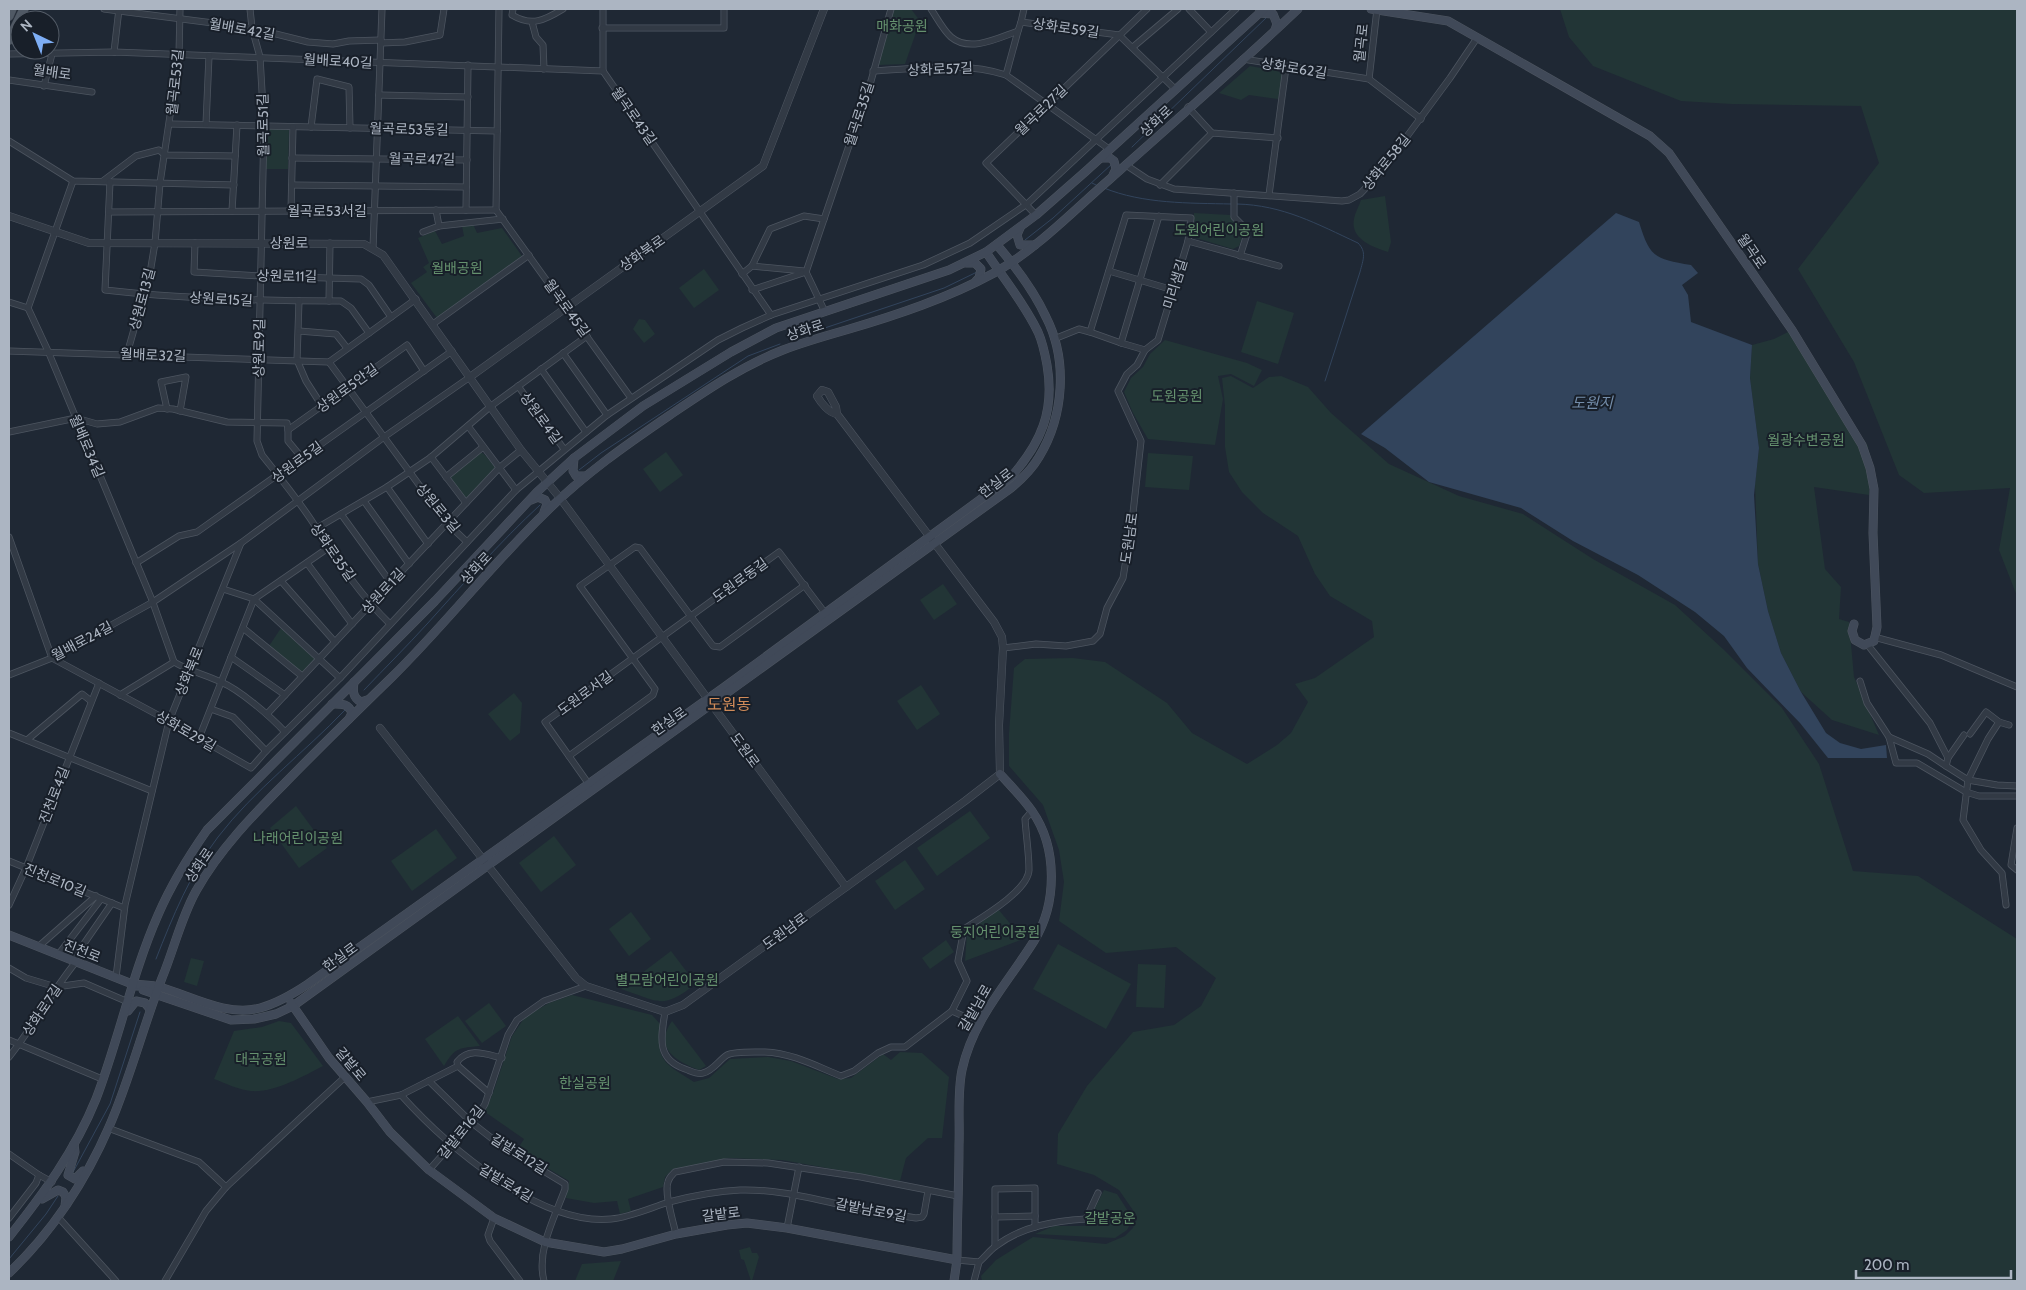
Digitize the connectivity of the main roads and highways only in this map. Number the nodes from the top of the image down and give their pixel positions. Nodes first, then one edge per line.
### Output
1 (12, 9) edge
2 (24, 9) edge
3 (1298, 9) edge
4 (1374, 9) edge
5 (1258, 12) edge
6 (9, 16) edge
7 (1275, 30) junction
8 (9, 40) edge
9 (1101, 158) junction
10 (1112, 177) junction
11 (1020, 228) junction
12 (1035, 244) junction
13 (997, 245) junction
14 (986, 252) junction
15 (1012, 262) junction
16 (966, 263) junction
17 (998, 270) junction
18 (973, 284) junction
19 (574, 458) junction
20 (586, 476) junction
21 (528, 501) junction
22 (543, 514) junction
23 (933, 540) junction
24 (1854, 624) dead end
25 (354, 682) junction
26 (368, 699) junction
27 (710, 702) junction
28 (332, 704) junction
29 (349, 719) junction
30 (1000, 774) road end
31 (9, 935) edge
32 (133, 984) junction
33 (143, 990) junction
34 (156, 990) junction
35 (287, 998) junction
36 (293, 1006) junction
37 (150, 1009) junction
38 (123, 1019) junction
39 (74, 1144) junction
40 (99, 1148) junction
41 (38, 1202) junction
42 (64, 1208) junction
43 (9, 1237) edge
44 (957, 1260) junction
45 (9, 1273) edge
46 (954, 1281) edge

1 - 6 main road
2 - 8 main road
3 - 7 main road, 상화로
4 - 24 main road, 월곡로
5 - 7 main road
5 - 9 main road, 상화로
7 - 10 main road, 상화로
9 - 10 main road
9 - 11 main road, 상화로
10 - 12 main road, 상화로
11 - 12 main road
11 - 13 main road, 상화로
12 - 15 main road, 상화로
13 - 14 main road, 상화로
13 - 15 main road, 한실로
14 - 16 main road, 상화로
14 - 17 main road, 한실로
15 - 17 main road, 상화로
15 - 23 main road, 한실로
16 - 18 main road
16 - 19 main road, 상화로
17 - 18 main road, 상화로
17 - 23 main road, 한실로
18 - 20 main road, 상화로
19 - 20 main road
19 - 21 main road, 상화로
20 - 22 main road, 상화로
21 - 22 main road
21 - 25 main road, 상화로
22 - 26 main road, 상화로
23 - 27 main road, 한실로
23 - 27 main road, 한실로
25 - 26 main road
25 - 28 main road, 상화로
26 - 29 main road, 상화로
27 - 35 main road, 한실로
27 - 36 main road, 한실로
28 - 29 main road
28 - 32 main road, 상화로
29 - 34 main road, 상화로
30 - 44 main road, 갈밭남로
31 - 32 main road, 진천로
32 - 33 main road, 한실로
32 - 34 main road, 한실로
32 - 38 main road, 상화로
33 - 34 main road, 한실로
33 - 37 main road
34 - 35 main road, 한실로
34 - 36 main road, 한실로
34 - 37 main road, 상화로
35 - 36 main road, 갈밭로
36 - 44 main road, 갈밭로
37 - 38 main road
37 - 40 main road, 상화로
38 - 39 main road, 상화로
39 - 40 main road
39 - 41 main road, 상화로
40 - 42 main road, 상화로
41 - 42 main road
41 - 43 main road, 상화로
42 - 45 main road, 상화로
44 - 46 main road, 갈밭남로

